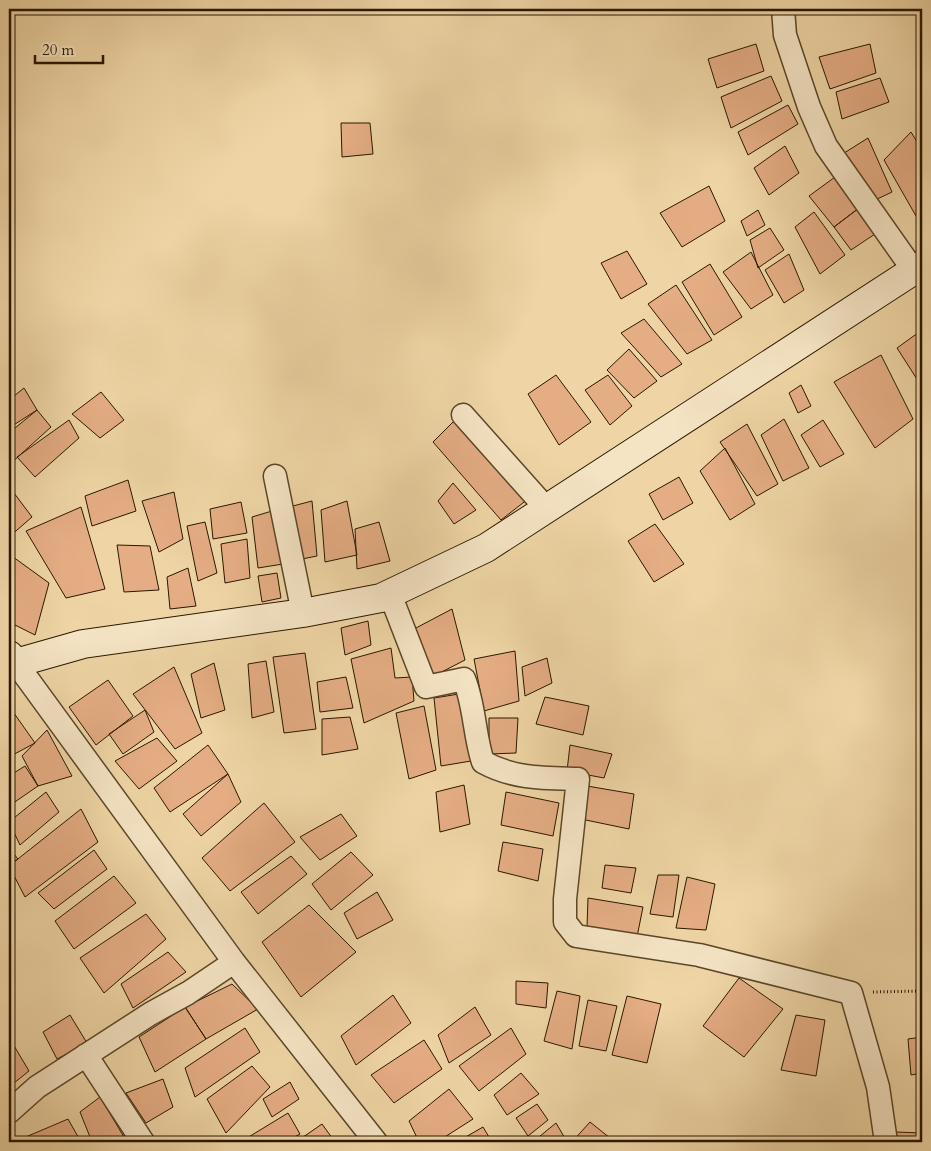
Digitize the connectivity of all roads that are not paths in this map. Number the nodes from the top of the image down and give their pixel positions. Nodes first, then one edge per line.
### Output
1 (784, 9) edge
2 (918, 268) edge
3 (463, 415) dead end
4 (276, 476) dead end
5 (546, 508) junction
6 (390, 594) junction
7 (303, 613) junction
8 (11, 662) edge
9 (234, 962) junction
10 (86, 1055) junction
11 (9, 1112) edge
12 (142, 1142) edge
13 (376, 1142) edge
14 (886, 1142) edge

1 - 2 street
2 - 5 street
3 - 5 street
4 - 7 street
5 - 6 street
6 - 7 street
6 - 14 street
7 - 8 street
8 - 9 street
9 - 10 street
9 - 13 street
10 - 11 street
10 - 12 street

